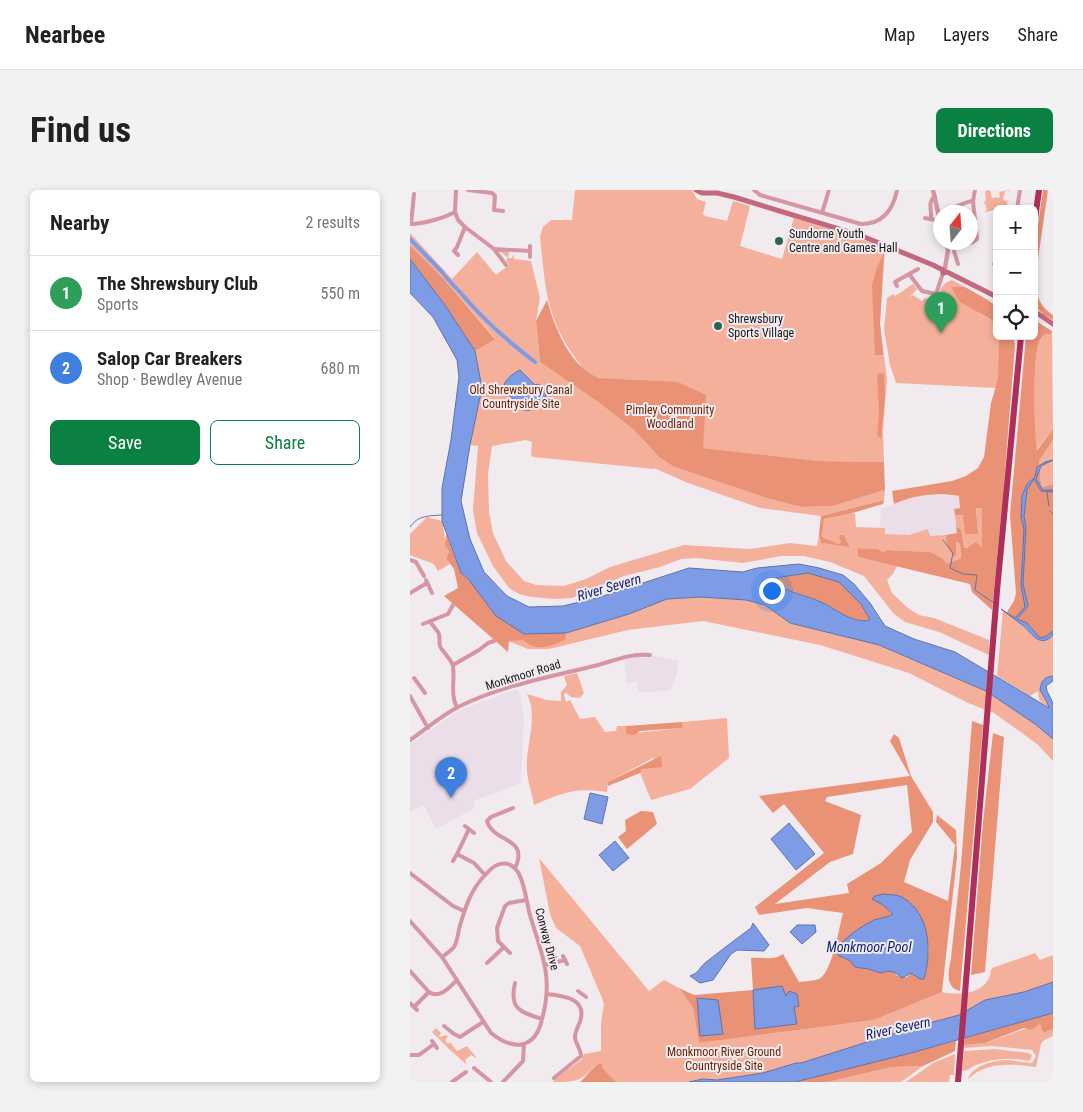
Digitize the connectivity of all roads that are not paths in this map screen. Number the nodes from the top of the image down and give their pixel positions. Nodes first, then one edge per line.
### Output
1 (456, 190) edge
2 (468, 190) edge
3 (696, 190) edge
4 (736, 190) edge
5 (754, 190) edge
6 (829, 190) edge
7 (897, 190) edge
8 (933, 190) edge
9 (975, 190) edge
10 (1020, 190) edge
11 (1039, 190) edge
12 (414, 194) dead end
13 (935, 196) junction
14 (734, 197) junction
15 (973, 201) junction
16 (935, 205) edge
17 (959, 205) edge
18 (1018, 205) edge
19 (1037, 205) edge
20 (503, 211) dead end
21 (455, 212) junction
22 (822, 213) junction
23 (933, 215) edge
24 (925, 218) dead end
25 (933, 220) edge
26 (411, 224) edge
27 (465, 227) junction
28 (530, 246) dead end
29 (494, 249) junction
30 (948, 250) edge
31 (458, 255) dead end
32 (958, 262) dead end
33 (506, 265) dead end
34 (918, 269) dead end
35 (945, 271) junction
36 (909, 274) junction
37 (897, 286) dead end
38 (993, 295) edge
39 (1038, 314) edge
40 (1038, 318) edge
41 (1042, 318) junction
42 (1053, 324) edge
43 (1021, 340) edge
44 (410, 560) edge
45 (420, 569) junction
46 (414, 572) dead end
47 (426, 580) junction
48 (410, 593) edge
49 (432, 593) dead end
50 (454, 608) dead end
51 (430, 621) junction
52 (423, 624) dead end
53 (491, 640) dead end
54 (440, 646) junction
55 (433, 647) dead end
56 (650, 655) dead end
57 (453, 665) junction
58 (410, 686) edge
59 (424, 693) dead end
60 (410, 696) edge
61 (458, 708) junction
62 (428, 728) junction
63 (410, 740) edge
64 (504, 804) dead end
65 (513, 808) dead end
66 (507, 810) junction
67 (474, 833) dead end
68 (457, 854) junction
69 (453, 861) dead end
70 (514, 868) junction
71 (410, 872) edge
72 (485, 875) junction
73 (526, 900) junction
74 (464, 911) junction
75 (410, 921) edge
76 (503, 948) junction
77 (510, 953) dead end
78 (488, 954) dead end
79 (442, 957) junction
80 (492, 958) junction
81 (565, 960) dead end
82 (487, 963) dead end
83 (545, 965) junction
84 (410, 971) edge
85 (457, 980) junction
86 (516, 983) dead end
87 (507, 990) dead end
88 (578, 991) dead end
89 (428, 992) junction
90 (513, 992) junction
91 (547, 994) junction
92 (576, 1001) junction
93 (414, 1007) edge
94 (542, 1019) junction
95 (483, 1022) junction
96 (445, 1030) dead end
97 (434, 1044) dead end
98 (524, 1044) junction
99 (410, 1055) edge
100 (478, 1069) dead end
101 (466, 1072) dead end
102 (555, 1075) dead end
103 (452, 1082) edge
104 (491, 1082) edge
105 (503, 1082) edge
106 (958, 1082) edge

1 - 21 street
2 - 20 street
3 - 14 main road
4 - 14 street
5 - 22 street
6 - 22 street
7 - 22 street
8 - 13 street
9 - 15 street
10 - 18 street
11 - 19 highway
12 - 26 street
13 - 16 street
13 - 23 street
14 - 35 main road
15 - 17 street
15 - 32 street
21 - 26 street
21 - 27 street
24 - 25 street
27 - 29 street
27 - 31 street
28 - 29 street
29 - 33 street
30 - 35 street
34 - 36 street
35 - 36 street
35 - 38 main road
36 - 37 street
39 - 41 main road
40 - 41 main road
41 - 42 main road
43 - 106 highway
44 - 45 street
45 - 46 street
45 - 47 street
47 - 48 street
47 - 49 street
50 - 51 street
51 - 52 street
51 - 54 street
53 - 57 street
54 - 55 street
54 - 57 street
56 - 61 street, Monkmoor Road
57 - 61 street
58 - 59 street
60 - 62 street
61 - 62 street, Monkmoor Road
62 - 63 street, Monkmoor Road
64 - 66 street
65 - 66 street
66 - 70 street
67 - 68 street
68 - 69 street
68 - 72 street
70 - 72 street
70 - 73 street, Conway Drive
71 - 74 street
72 - 74 street
73 - 76 street
73 - 83 street, Conway Drive
74 - 79 street
75 - 79 street
76 - 77 street
76 - 80 street
78 - 80 street
79 - 85 street
80 - 82 street
81 - 83 street
83 - 91 street, Conway Drive
84 - 89 street
85 - 89 street
85 - 95 street
86 - 90 street
87 - 90 street
88 - 92 street
89 - 93 street
90 - 94 street
91 - 92 street
91 - 94 street, Conway Drive
92 - 102 street
94 - 98 street, Conway Drive
95 - 96 street
95 - 98 street
97 - 99 street
98 - 105 street
100 - 104 street
101 - 103 street

